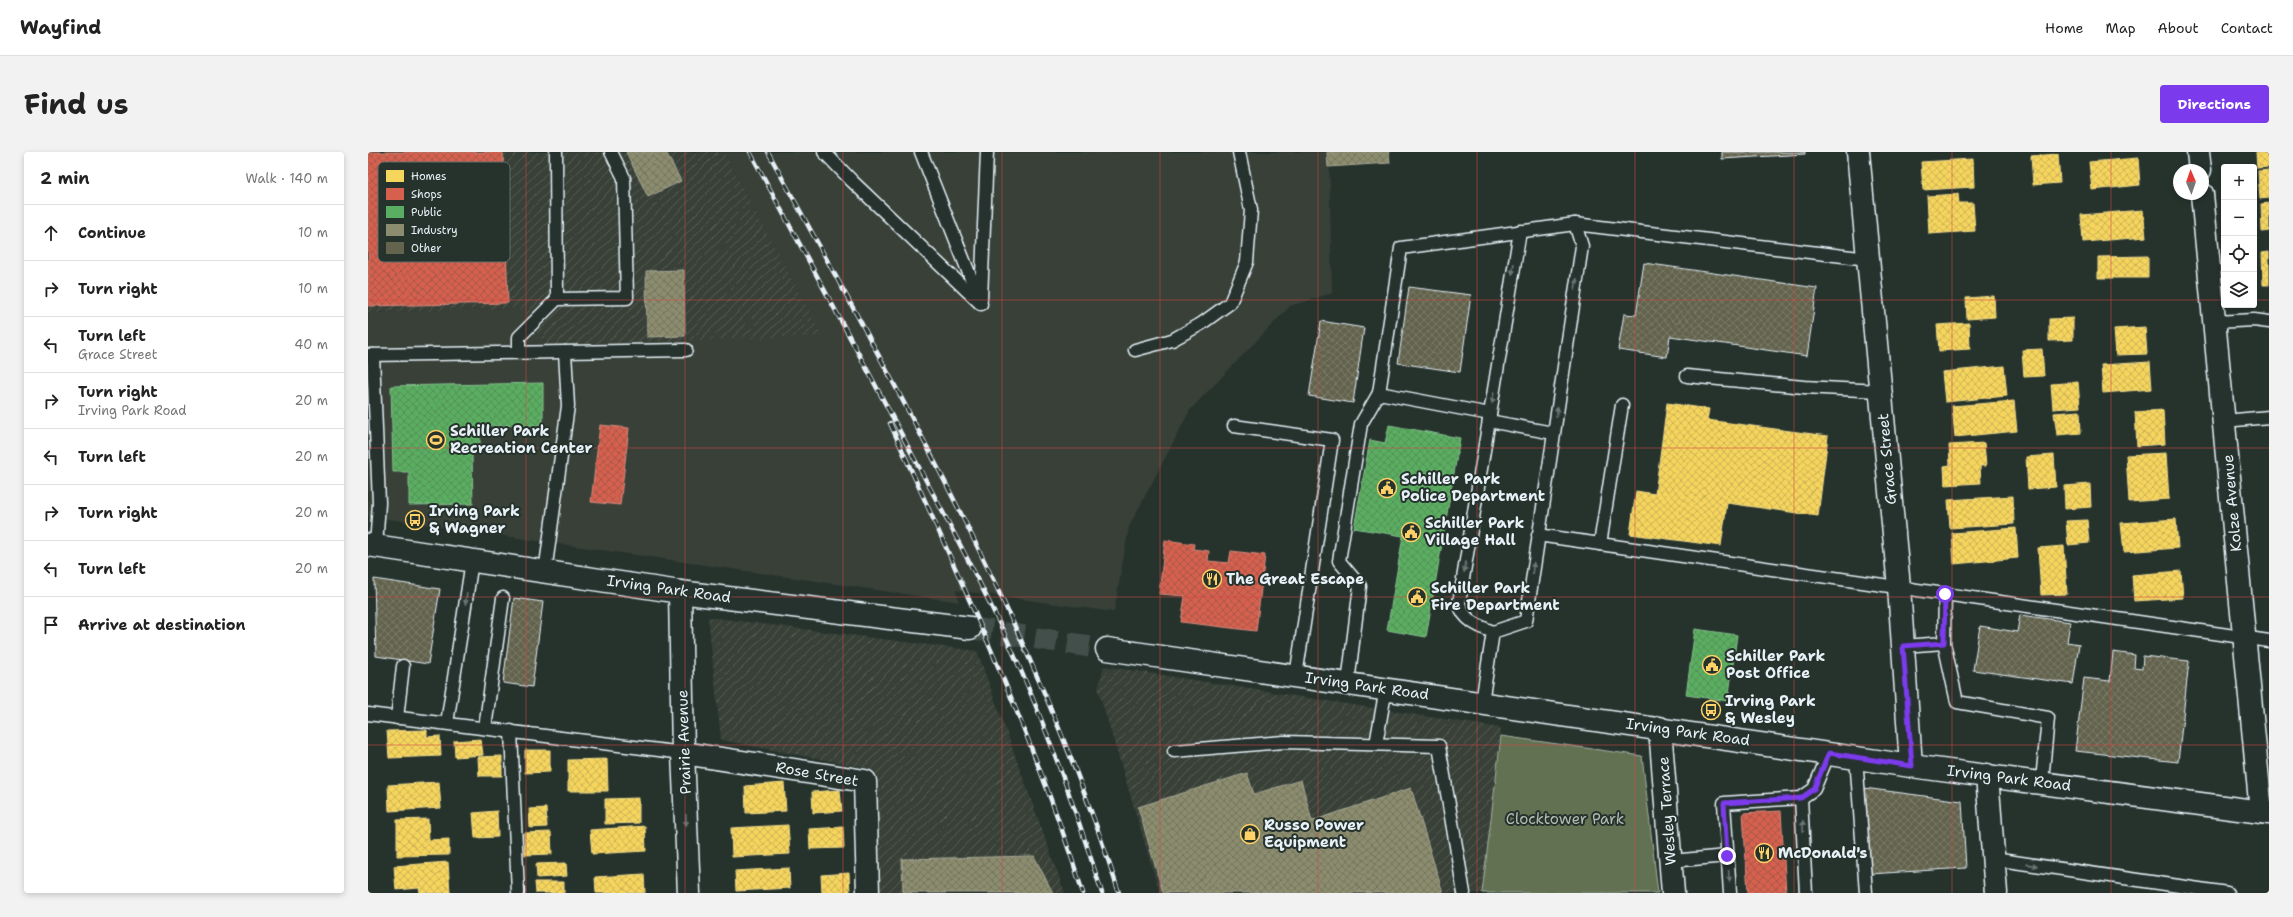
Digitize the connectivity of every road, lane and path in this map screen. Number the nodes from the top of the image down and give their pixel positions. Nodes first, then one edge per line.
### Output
1 (556, 152) edge
2 (611, 152) edge
3 (824, 152) edge
4 (922, 152) edge
5 (987, 152) edge
6 (1239, 152) edge
7 (1858, 152) edge
8 (2198, 152) edge
9 (2199, 164) edge
10 (2203, 200) edge
11 (1575, 224) junction
12 (1520, 231) junction
13 (1868, 259) junction
14 (557, 299) junction
15 (981, 304) junction
16 (2214, 322) junction
17 (2269, 322) edge
18 (686, 350) dead end
19 (1135, 350) dead end
20 (519, 352) junction
21 (564, 352) junction
22 (370, 355) edge
23 (1687, 376) dead end
24 (1880, 391) junction
25 (1379, 393) junction
26 (1622, 405) dead end
27 (2269, 417) edge
28 (1489, 418) junction
29 (2224, 421) junction
30 (1234, 426) dead end
31 (1553, 433) junction
32 (1538, 535) junction
33 (1600, 544) junction
34 (372, 546) edge
35 (472, 561) junction
36 (545, 572) junction
37 (1898, 586) junction
38 (680, 592) junction
39 (1945, 594) junction
40 (503, 598) dead end
41 (970, 628) tunnel mouth
42 (1493, 632) junction
43 (2244, 637) junction
44 (2269, 641) edge
45 (1944, 643) junction
46 (1903, 646) junction
47 (1108, 649) tunnel mouth
48 (403, 666) dead end
49 (1296, 676) junction
50 (1348, 683) junction
51 (1386, 688) junction
52 (1482, 702) junction
53 (368, 714) edge
54 (397, 718) junction
55 (447, 723) junction
56 (485, 728) junction
57 (1660, 728) junction
58 (511, 731) junction
59 (1376, 744) junction
60 (1174, 751) dead end
61 (683, 753) junction
62 (1829, 753) junction
63 (1856, 757) junction
64 (1912, 766) junction
65 (1987, 776) junction
66 (2042, 781) junction
67 (1801, 798) junction
68 (2265, 812) edge
69 (1727, 856) junction
70 (1993, 860) junction
71 (1671, 861) junction
72 (518, 893) edge
73 (689, 893) edge
74 (868, 893) edge
75 (1464, 893) edge
76 (1673, 893) edge
77 (1730, 893) edge
78 (1806, 893) edge
79 (1866, 893) edge
80 (1996, 893) edge
81 (2227, 893) edge

1 - 14 lane
2 - 14 lane
3 - 15 lane
4 - 15 lane
5 - 15 lane
6 - 19 lane
7 - 13 street, Grace Street
8 - 9 street
10 - 16 street, Kolze Avenue
11 - 12 lane
11 - 13 lane
31 -> 11 lane
12 - 25 lane
12 -> 28 lane
13 - 24 street, Grace Street
14 - 20 lane
16 - 17 lane
16 - 29 street, Kolze Avenue
18 - 21 lane
20 - 21 lane
20 - 22 lane
21 - 36 lane
22 - 34 lane
23 - 24 lane
24 - 37 street, Grace Street
25 - 28 lane
25 - 50 lane
26 - 33 lane
27 - 29 lane
28 - 31 lane
28 -> 42 lane
29 - 43 street, Kolze Avenue
30 - 49 lane
31 - 32 lane
32 - 33 lane
42 -> 32 lane
33 - 37 lane
34 - 35 street, Irving Park Road
35 - 36 street, Irving Park Road
35 -> 55 lane
36 - 38 street, Irving Park Road
37 - 39 lane
37 - 46 street, Grace Street
38 - 41 street, Irving Park Road
38 - 61 street, Prairie Avenue
39 - 43 lane
39 - 45 lane
40 - 56 lane
42 - 52 lane
43 - 44 lane
43 - 68 street, Kolze Avenue
45 - 46 lane
45 - 66 lane
46 - 64 street, Grace Street
47 - 49 street, Irving Park Road
48 - 54 lane
49 - 50 street, Irving Park Road
50 - 51 street, Irving Park Road
51 - 52 street, Irving Park Road
51 - 59 lane
52 - 57 street, Irving Park Road
53 - 54 lane
54 - 55 lane
55 - 56 lane
56 - 58 lane
57 - 62 street, Irving Park Road
57 - 71 street, Wesley Terrace
58 - 61 lane
58 - 72 lane
59 - 60 lane
59 - 75 lane
61 -> 73 street, Prairie Avenue
61 - 74 street, Rose Street
62 - 63 street, Irving Park Road
62 - 67 lane
63 - 64 street, Irving Park Road
63 - 79 lane
64 - 65 street, Irving Park Road
65 - 66 street, Irving Park Road
65 - 70 street
66 - 68 street, Irving Park Road
67 - 69 lane
78 -> 67 lane
69 - 71 lane
69 -> 77 lane
70 - 80 street
70 -> 81 lane
71 - 76 street, Wesley Terrace

